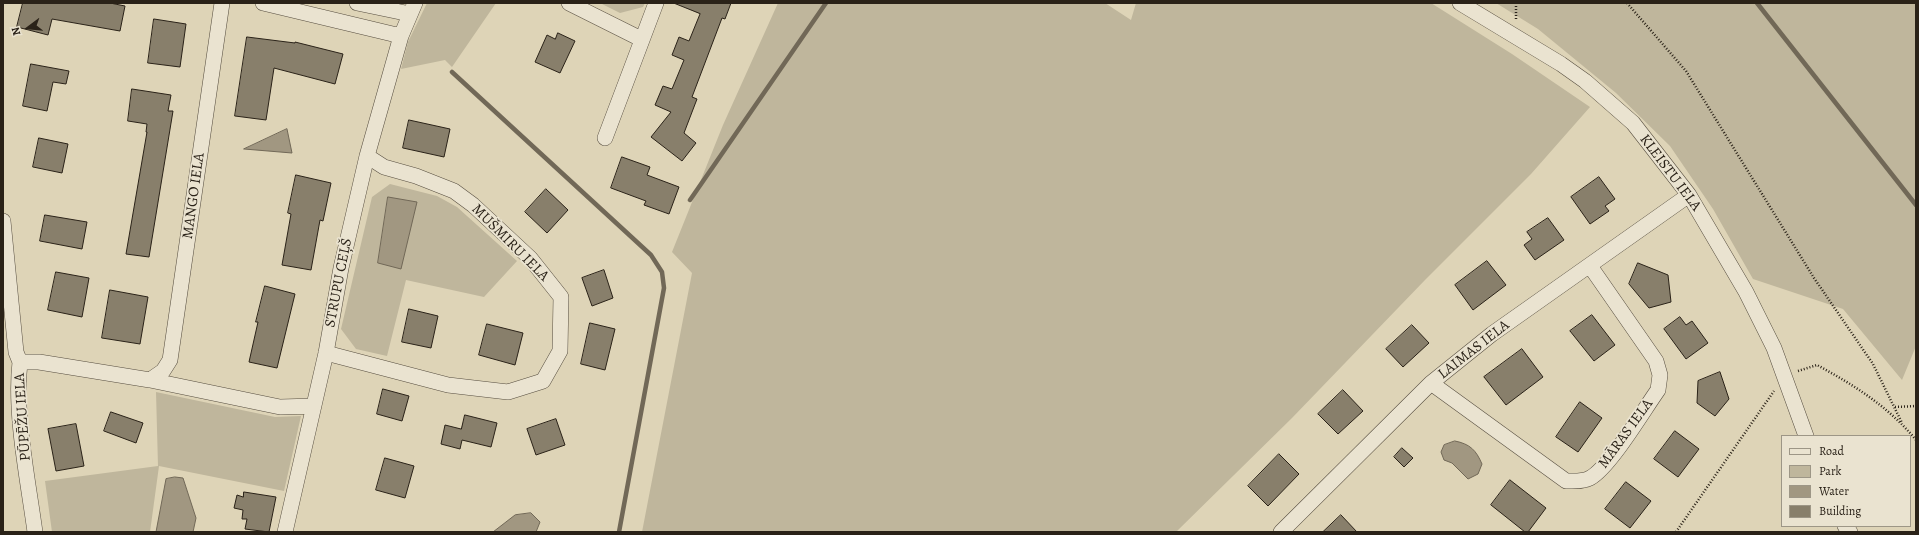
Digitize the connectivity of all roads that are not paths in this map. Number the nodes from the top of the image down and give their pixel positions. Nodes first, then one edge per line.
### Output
1 (222, 3) edge
2 (263, 3) edge
3 (357, 3) edge
4 (569, 3) edge
5 (656, 3) edge
6 (1460, 3) edge
7 (412, 8) edge
8 (402, 36) junction
9 (641, 39) junction
10 (605, 138) dead end
11 (367, 156) junction
12 (1689, 195) junction
13 (3, 221) edge
14 (1590, 266) junction
15 (326, 353) junction
16 (20, 362) junction
17 (150, 380) junction
18 (1431, 384) junction
19 (314, 406) junction
20 (1806, 435) edge
21 (35, 532) edge
22 (285, 532) edge
23 (1281, 532) edge

1 - 17 street, MANGO IELA
2 - 8 street
3 - 7 street
4 - 9 street
5 - 9 street
6 - 12 street, KLEISTU IELA
7 - 8 street, STRUPU CEĻŠ
8 - 11 street, STRUPU CEĻŠ
9 - 10 street
11 - 15 street, STRUPU CEĻŠ
11 - 15 street, MUŠMIRU IELA
12 - 14 street, LAIMAS IELA
12 - 20 street, KLEISTU IELA
13 - 16 street
14 - 18 street, LAIMAS IELA
14 - 18 street, MĀRAS IELA
15 - 19 street, STRUPU CEĻŠ
16 - 17 street, PŪPĒŽU IELA
16 - 21 street, PŪPĒŽU IELA
17 - 19 street, PŪPĒŽU IELA
18 - 23 street, LAIMAS IELA
19 - 22 street, STRUPU CEĻŠ

